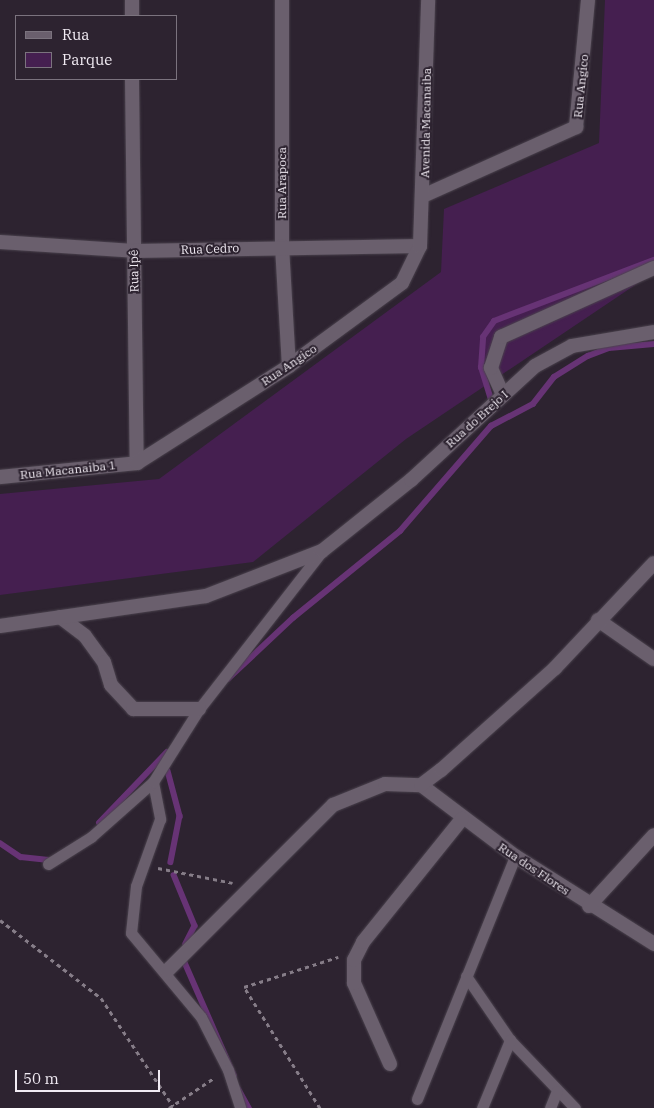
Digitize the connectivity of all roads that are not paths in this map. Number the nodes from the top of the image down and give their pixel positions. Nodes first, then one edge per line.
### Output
1 (132, 0) edge
2 (282, 0) edge
3 (428, 0) edge
4 (588, 0) edge
5 (132, 15) edge
6 (132, 80) edge
7 (425, 195) junction
8 (0, 242) edge
9 (282, 246) junction
10 (420, 246) junction
11 (134, 251) junction
12 (654, 268) edge
13 (654, 332) edge
14 (289, 366) junction
15 (503, 396) junction
16 (137, 462) junction
17 (0, 476) edge
18 (322, 551) junction
19 (654, 563) edge
20 (60, 617) junction
21 (598, 620) junction
22 (0, 626) edge
23 (654, 658) edge
24 (199, 709) junction
25 (154, 782) junction
26 (420, 785) junction
27 (462, 819) junction
28 (654, 835) edge
29 (515, 856) junction
30 (48, 864) dead end
31 (589, 906) junction
32 (654, 944) edge
33 (168, 971) junction
34 (466, 976) junction
35 (510, 1040) junction
36 (390, 1064) dead end
37 (557, 1090) junction
38 (417, 1099) dead end
39 (240, 1108) edge
40 (482, 1108) edge
41 (550, 1108) edge
42 (575, 1108) edge

1 - 5 street
2 - 9 street, Rua Arapoca
3 - 7 street, Avenida Macanaiba
4 - 7 street, Rua Angico
6 - 11 street, Rua Ipê
7 - 10 street, Avenida Macanaiba
8 - 11 street, Rua Cedro
9 - 10 street, Rua Cedro
9 - 11 street, Rua Cedro
9 - 14 street, Rua Arapoca
10 - 14 street, Rua Angico
11 - 16 street, Rua Ipê
12 - 15 street
13 - 15 street, Rua do Brejo I
14 - 16 street, Rua Angico
15 - 18 street, Rua do Brejo I
16 - 17 street, Rua Macanaiba 1
18 - 20 street, Rua do Brejo I
18 - 24 lane
19 - 21 street
20 - 22 street, Rua do Brejo I
20 - 24 street
21 - 23 street
21 - 26 street
24 - 25 lane
25 - 30 lane
25 - 33 lane
26 - 27 street, Rua dos Flores
26 - 33 street
27 - 29 street, Rua dos Flores
27 - 36 street
28 - 31 street
29 - 31 street, Rua dos Flores
29 - 34 lane
31 - 32 street, Rua dos Flores
33 - 39 lane
34 - 35 lane
34 - 38 lane
35 - 37 lane
35 - 40 lane
37 - 41 lane
37 - 42 lane

